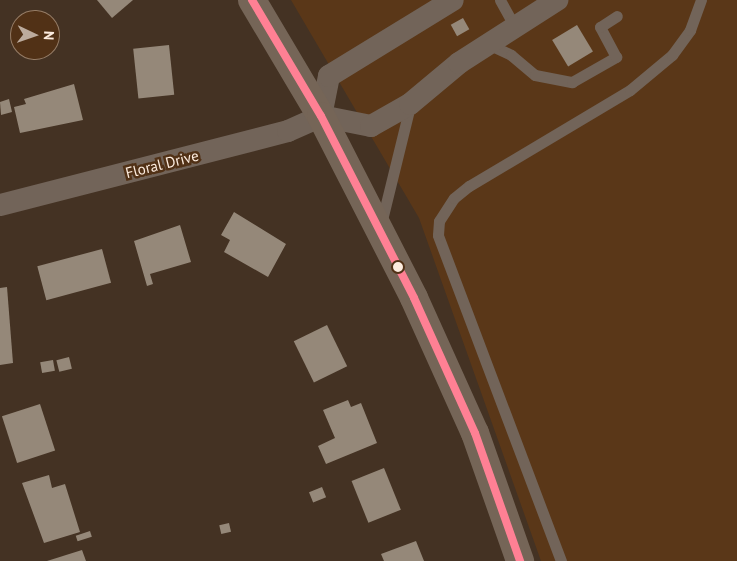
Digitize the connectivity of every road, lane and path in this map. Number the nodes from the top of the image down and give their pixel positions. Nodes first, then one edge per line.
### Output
1 (252, 0) edge
2 (452, 0) edge
3 (500, 0) edge
4 (557, 0) edge
5 (701, 0) edge
6 (617, 16) dead end
7 (515, 27) junction
8 (490, 45) junction
9 (410, 104) junction
10 (321, 116) junction
11 (0, 205) edge
12 (380, 230) junction
13 (520, 561) edge
14 (561, 561) edge

1 - 10 main road
2 - 10 street
3 - 7 lane
4 - 7 street
5 - 14 lane
6 - 8 lane
7 - 8 street
8 - 9 street
9 - 10 street
9 - 12 lane
10 - 11 street, Floral Drive
10 - 12 main road
12 - 13 main road

